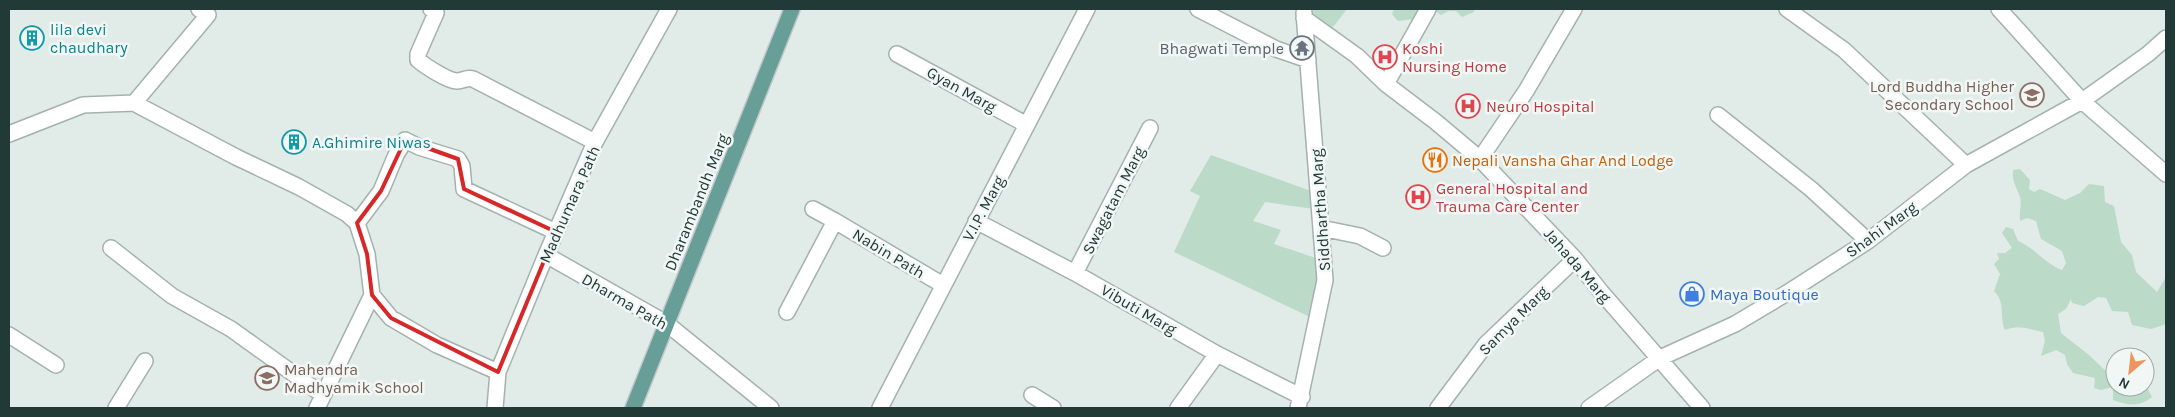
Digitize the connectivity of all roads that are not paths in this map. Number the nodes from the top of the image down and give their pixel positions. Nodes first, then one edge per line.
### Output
1 (669, 9) edge
2 (792, 9) edge
3 (1087, 9) edge
4 (1198, 9) edge
5 (1428, 9) edge
6 (1574, 9) edge
7 (1787, 9) edge
8 (2000, 9) edge
9 (435, 10) edge
10 (206, 11) edge
11 (1304, 14) edge
12 (2166, 38) edge
13 (897, 54) dead end
14 (1308, 60) junction
15 (1386, 84) junction
16 (2082, 101) junction
17 (134, 103) junction
18 (1718, 115) dead end
19 (1027, 125) junction
20 (1150, 128) dead end
21 (9, 134) edge
22 (596, 142) junction
23 (1480, 159) junction
24 (1966, 165) junction
25 (2166, 174) edge
26 (813, 209) dead end
27 (834, 221) junction
28 (976, 222) junction
29 (357, 223) junction
30 (1321, 228) junction
31 (556, 232) junction
32 (1868, 241) junction
33 (111, 248) dead end
34 (1383, 248) dead end
35 (546, 256) junction
36 (1575, 259) junction
37 (1075, 273) junction
38 (944, 285) junction
39 (372, 295) junction
40 (787, 312) dead end
41 (666, 323) junction
42 (9, 335) edge
43 (1217, 354) junction
44 (1660, 358) junction
45 (146, 361) dead end
46 (56, 365) dead end
47 (498, 372) junction
48 (1032, 395) dead end
49 (320, 402) edge
50 (1300, 402) edge
51 (116, 408) edge
52 (495, 408) edge
53 (633, 408) edge
54 (771, 408) edge
55 (880, 408) edge
56 (1053, 408) edge
57 (1178, 408) edge
58 (1438, 408) edge
59 (1589, 408) edge
60 (1702, 408) edge

1 - 22 street, Madhumara Path
2 - 41 main road, Dharambandh Marg
3 - 19 street, V.I.P. Marg
4 - 14 street
5 - 15 street
6 - 23 street
7 - 24 street
8 - 16 street
9 - 22 street
10 - 17 street
11 - 14 street, Siddhartha Marg
11 - 15 street, Jahada Marg
12 - 16 street, Shahi Marg
13 - 19 street, Gyan Marg
14 - 30 street, Siddhartha Marg
15 - 23 street, Jahada Marg
16 - 24 street, Shahi Marg
16 - 25 street
17 - 21 street
17 - 29 street
18 - 32 street
19 - 28 street, V.I.P. Marg
20 - 37 street, Swagatam Marg
22 - 31 street, Madhumara Path
23 - 36 street, Jahada Marg
24 - 32 street, Shahi Marg
26 - 27 street, Nabin Path
27 - 38 street, Nabin Path
27 - 40 street, Nabin Path
28 - 37 street, Vibuti Marg
28 - 38 street, V.I.P. Marg
29 - 31 street
29 - 39 street
30 - 34 street
30 - 50 street, Siddhartha Marg
31 - 35 street, Madhumara Path
32 - 44 street, Shahi Marg
33 - 49 street
35 - 41 street, Dharma Path
35 - 47 street, Madhumara Path
36 - 44 street, Jahada Marg
36 - 58 street, Samya Marg
37 - 43 street, Vibuti Marg
38 - 55 street, V.I.P. Marg
39 - 47 street
39 - 49 street
41 - 53 main road, Dharambandh Marg
41 - 54 street, Dharma Path
42 - 46 street
43 - 50 street, Vibuti Marg
43 - 57 street
44 - 59 street, Shahi Marg
44 - 60 street, Jahada Marg
45 - 51 street
47 - 52 street, Madhumara Path
48 - 56 street

